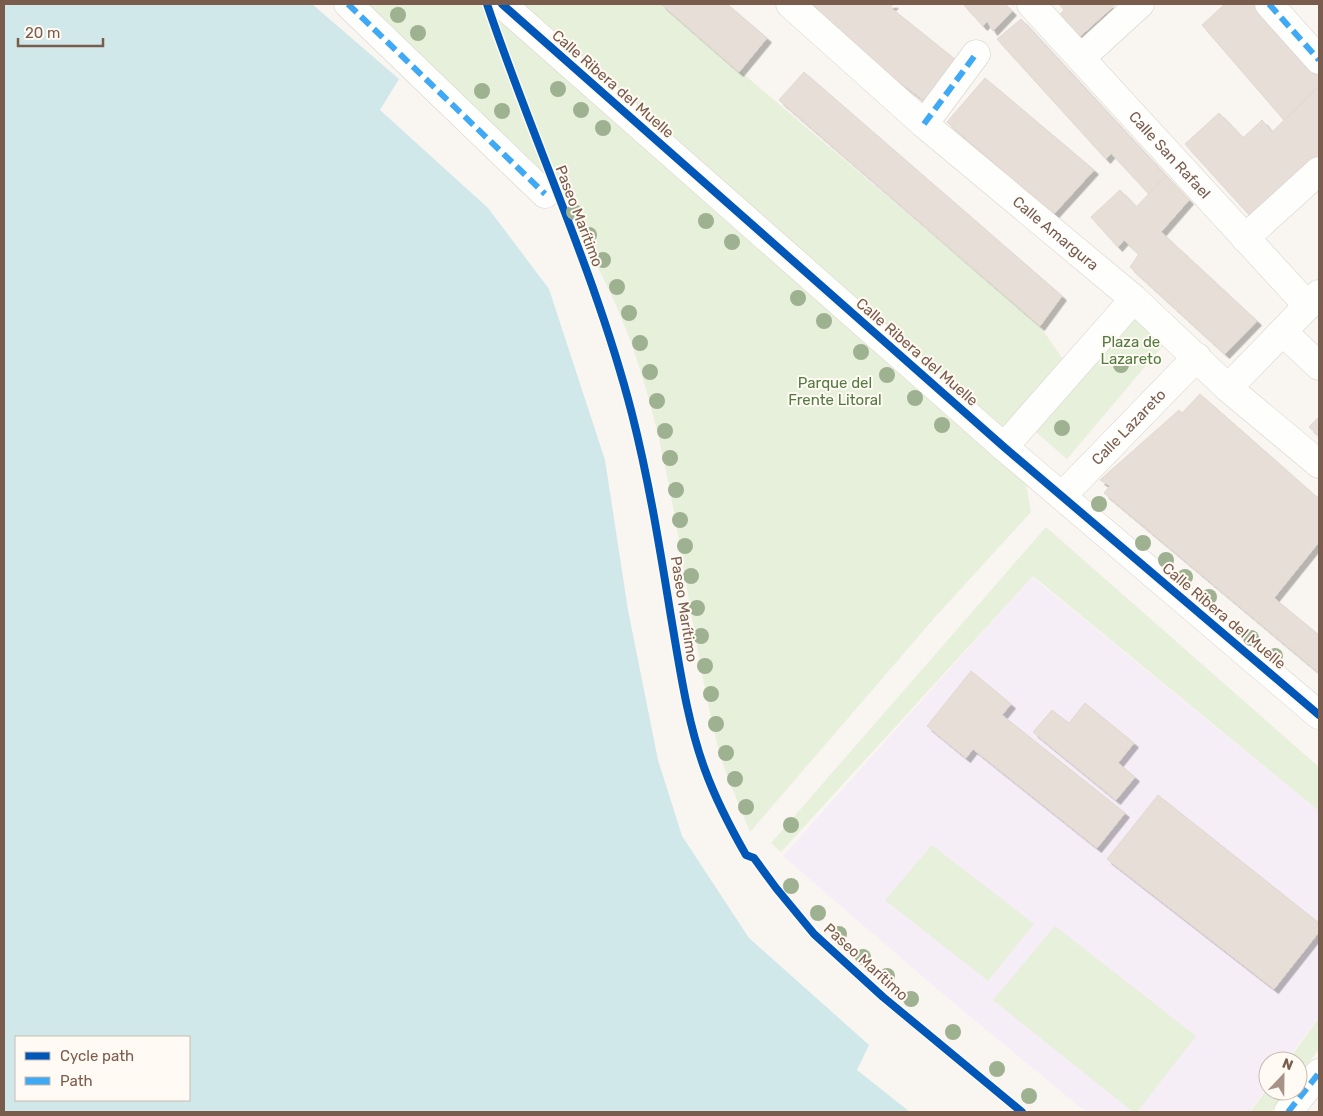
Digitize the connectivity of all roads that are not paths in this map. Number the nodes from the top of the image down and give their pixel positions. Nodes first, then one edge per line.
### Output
1 (348, 4) edge
2 (502, 4) edge
3 (790, 4) edge
4 (1031, 4) edge
5 (1140, 4) edge
6 (1269, 4) edge
7 (976, 54) dead end
8 (1082, 57) junction
9 (1319, 60) edge
10 (924, 124) junction
11 (1319, 171) edge
12 (545, 194) dead end
13 (1245, 238) junction
14 (1134, 299) junction
15 (1314, 300) edge
16 (1283, 332) junction
17 (1197, 358) junction
18 (1319, 366) edge
19 (1228, 388) junction
20 (1004, 447) junction
21 (1319, 464) edge
22 (1062, 496) junction
23 (1319, 714) edge
24 (1319, 1073) edge
25 (1288, 1112) edge

1 - 12 street
2 - 20 street, Calle Ribera del Muelle
3 - 10 street, Calle Amargura
4 - 8 street, Calle San Rafael
5 - 8 street
6 - 9 street
7 - 10 street
8 - 13 street, Calle San Rafael
10 - 14 street, Calle Amargura
11 - 13 street
13 - 15 street, Calle San Rafael
14 - 17 street, Calle Amargura
14 - 20 street
15 - 16 street
16 - 18 street
16 - 19 street
17 - 19 street, Calle Amargura
17 - 22 street, Calle Lazareto
19 - 21 street, Calle Amargura
20 - 22 street, Calle Ribera del Muelle
22 - 23 street, Calle Ribera del Muelle
24 - 25 street

